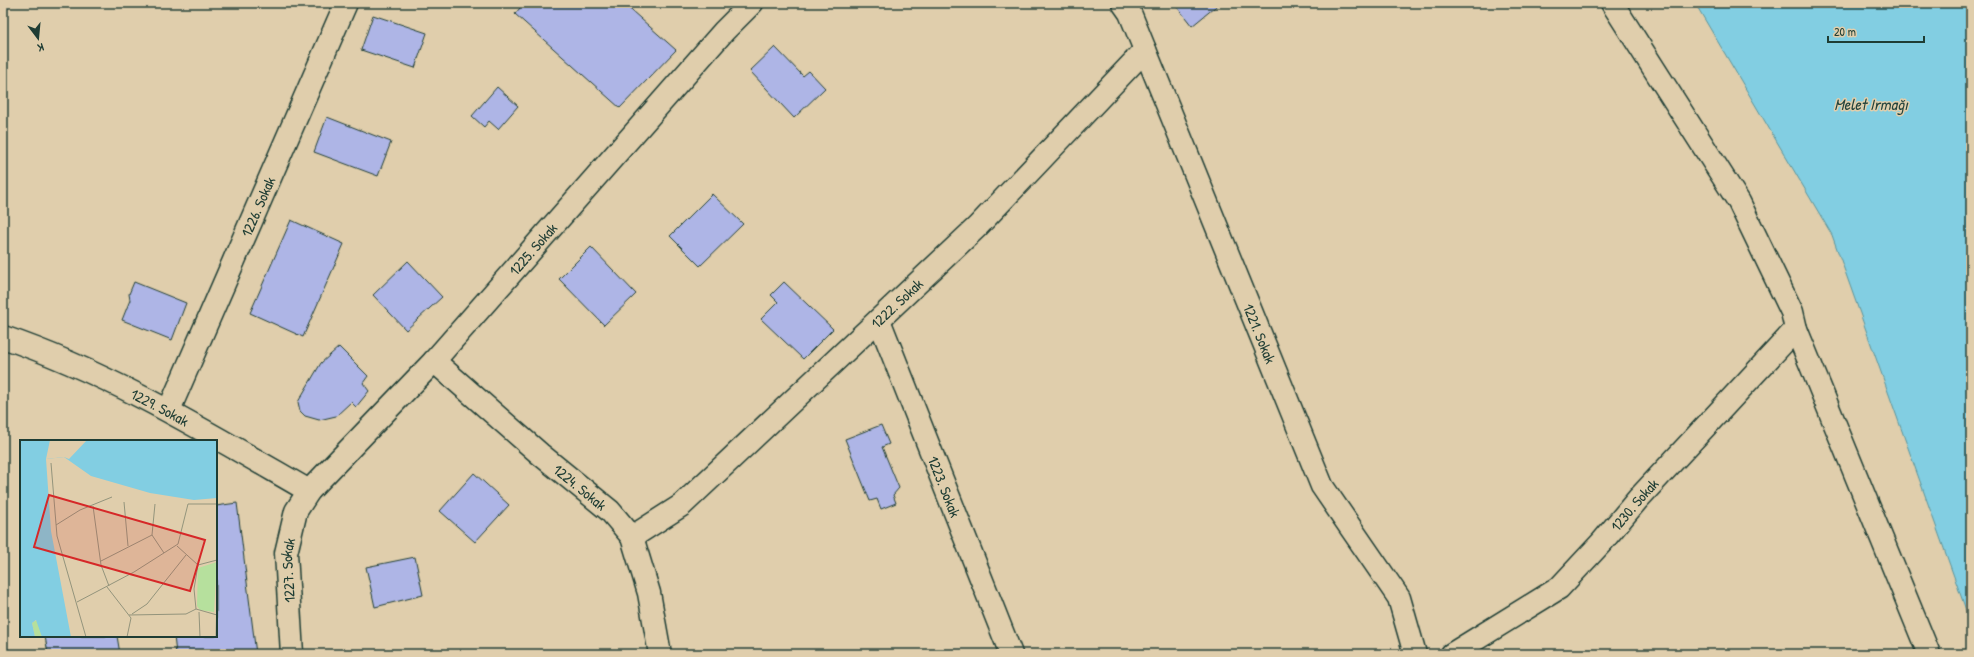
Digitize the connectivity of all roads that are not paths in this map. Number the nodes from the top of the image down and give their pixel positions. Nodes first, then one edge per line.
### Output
1 (346, 3) edge
2 (752, 3) edge
3 (1123, 3) edge
4 (1612, 3) edge
5 (1145, 50) junction
6 (879, 320) junction
7 (1796, 329) junction
8 (3, 337) edge
9 (434, 361) junction
10 (169, 410) junction
11 (309, 491) junction
12 (632, 537) junction
13 (292, 654) edge
14 (660, 654) edge
15 (1011, 654) edge
16 (1415, 654) edge
17 (1452, 654) edge
18 (1929, 654) edge

1 - 10 street, 1226. Sokak
2 - 9 street, 1225. Sokak
3 - 5 street, 1221. Sokak
4 - 7 street
5 - 6 street, 1222. Sokak
5 - 16 street, 1221. Sokak
6 - 12 street, 1222. Sokak
6 - 15 street, 1223. Sokak
7 - 17 street, 1230. Sokak
7 - 18 street
8 - 10 street, 1229. Sokak
9 - 11 street, 1225. Sokak
9 - 12 street, 1224. Sokak
10 - 11 street, 1229. Sokak
11 - 13 street, 1227. Sokak
12 - 14 street, 1224. Sokak

